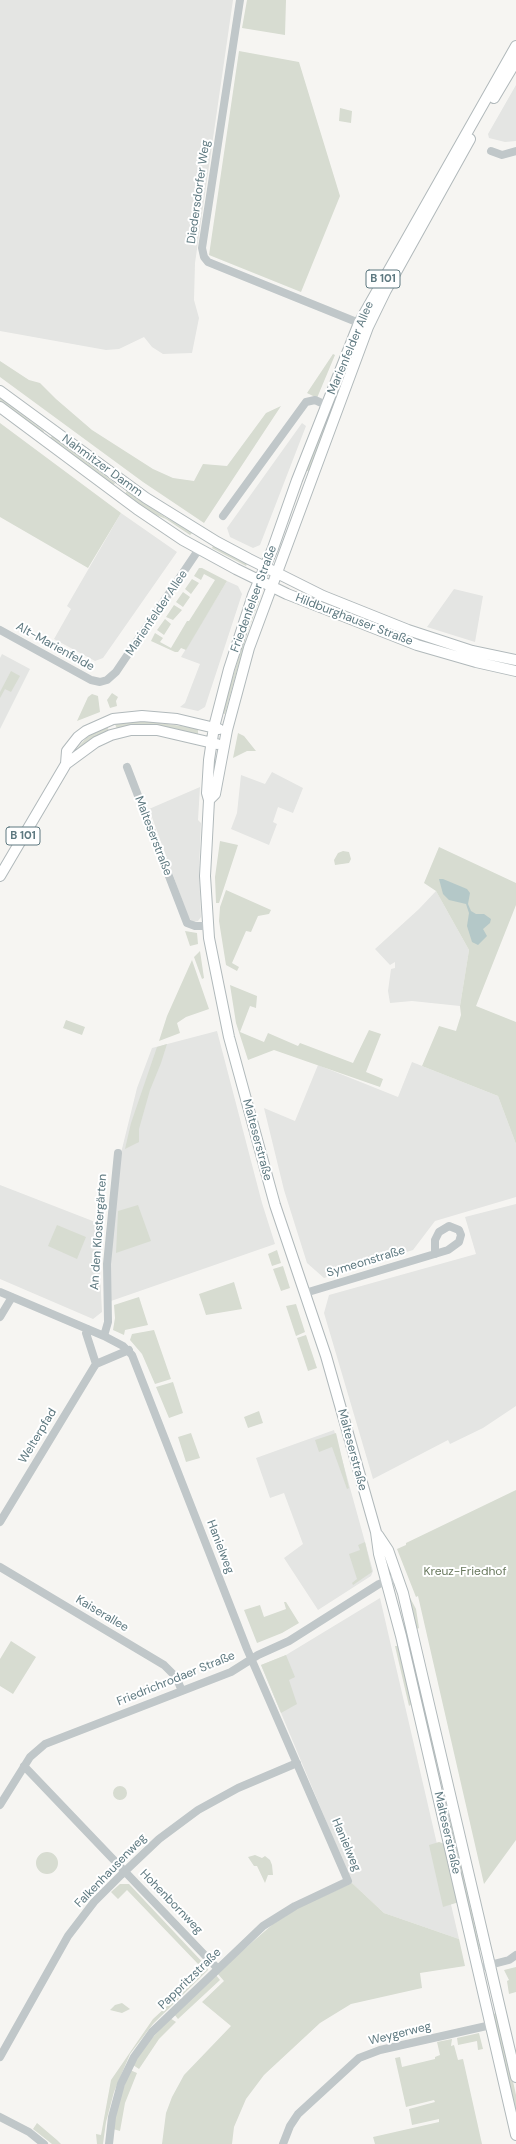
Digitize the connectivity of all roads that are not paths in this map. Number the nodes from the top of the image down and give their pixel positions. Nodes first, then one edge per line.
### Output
1 (240, 0) edge
2 (516, 46) edge
3 (516, 60) edge
4 (491, 151) dead end
5 (516, 152) edge
6 (363, 325) junction
7 (0, 391) edge
8 (326, 405) junction
9 (0, 407) edge
10 (337, 409) joint
11 (223, 516) dead end
12 (207, 536) junction
13 (199, 549) junction
14 (265, 567) junction
15 (278, 573) junction
16 (259, 581) junction
17 (272, 587) junction
18 (0, 630) edge
19 (516, 660) edge
20 (516, 671) edge
21 (100, 682) joint
22 (214, 728) junction
23 (227, 730) junction
24 (211, 743) junction
25 (223, 746) junction
26 (66, 764) junction
27 (127, 767) dead end
28 (209, 800) junction
29 (0, 876) edge
30 (208, 926) junction
31 (118, 1153) dead end
32 (435, 1254) dead end
33 (0, 1292) edge
34 (305, 1293) junction
35 (12, 1297) junction
36 (0, 1317) edge
37 (88, 1329) junction
38 (104, 1336) junction
39 (129, 1350) junction
40 (96, 1364) junction
41 (0, 1522) edge
42 (376, 1532) junction
43 (0, 1567) edge
44 (398, 1577) junction
45 (386, 1580) junction
46 (412, 1634) junction
47 (401, 1636) junction
48 (252, 1659) junction
49 (182, 1691) junction
50 (430, 1710) junction
51 (419, 1712) junction
52 (297, 1763) junction
53 (24, 1766) junction
54 (0, 1805) edge
55 (452, 1807) junction
56 (441, 1809) junction
57 (125, 1871) junction
58 (348, 1881) joint
59 (516, 1955) edge
60 (489, 1965) junction
61 (478, 1968) junction
62 (218, 1969) junction
63 (491, 2025) junction
64 (0, 2057) edge
65 (516, 2076) edge
66 (0, 2117) edge
67 (516, 2135) edge
68 (44, 2144) edge
69 (109, 2144) edge
70 (283, 2144) edge

1 - 6 street, Diedersdorfer Weg
2 - 6 main road, Marienfelder Allee / B 101
3 - 6 main road, Marienfelder Allee / B 101
4 - 5 street
6 - 8 main road, Marienfelder Allee / B 101
6 - 10 main road, Marienfelder Allee / B 101
7 - 12 main road, Nahmitzer Damm
8 - 11 street, Marienfelder Allee
8 - 14 main road, Friedenfelser Straße / B 101
9 - 13 main road, Nahmitzer Damm
10 - 15 main road, Friedenfelser Straße / B 101
12 - 13 main road, Marienfelder Allee
12 - 14 main road
13 - 16 main road, Hildburghauser Straße
13 - 21 street, Marienfelder Allee
14 - 15 main road
14 - 16 main road, Friedenfelser Straße / B 101
15 - 17 main road, Friedenfelser Straße / B 101
15 - 19 main road, Hildburghauser Straße
16 - 17 main road, Hildburghauser Straße
16 - 22 main road, Friedenfelser Straße / B 101
17 - 20 main road, Hildburghauser Straße
17 - 23 main road, Friedenfelser Straße / B 101
18 - 21 street, Alt-Marienfelde
22 - 23 main road, B 101
22 - 24 main road, Friedenfelser Straße / B 101
22 - 26 main road, B 101
23 - 25 main road, Friedenfelser Straße / B 101
24 - 25 main road, B 101
24 - 26 main road, B 101
24 - 28 main road, Friedenfelser Straße
25 - 28 main road, Friedenfelser Straße
26 - 29 main road, B 101
27 - 30 street, Malteserstraße
28 - 30 main road, Friedenfelser Straße
30 - 34 main road, Malteserstraße
31 - 38 street, An den Klostergärten
32 - 34 street, Symeonstraße
33 - 35 street
34 - 42 main road, Malteserstraße
35 - 36 street
35 - 37 street
37 - 38 street
37 - 40 street
38 - 39 street
39 - 40 street
39 - 48 street, Hanielweg
40 - 41 street, Welterpfad
42 - 44 main road, Malteserstraße
42 - 45 main road, Malteserstraße
43 - 49 street, Kaiserallee
44 - 45 street, Friedrichrodaer Straße
44 - 46 main road, Malteserstraße
45 - 47 main road, Malteserstraße
45 - 48 street, Friedrichrodaer Straße
46 - 47 main road
46 - 50 main road, Malteserstraße
47 - 51 main road, Malteserstraße
48 - 49 street, Friedrichrodaer Straße
48 - 52 street, Hanielweg
49 - 53 street, Friedrichrodaer Straße
50 - 51 main road
50 - 55 main road, Malteserstraße
51 - 56 main road, Malteserstraße
52 - 57 street, Falkenhausenweg
52 - 58 street, Hanielweg
53 - 54 street, Friedrichrodaer Straße
53 - 57 street, Hohenbornweg
55 - 56 main road
55 - 60 main road, Malteserstraße
56 - 61 main road, Malteserstraße
57 - 62 street, Hohenbornweg
57 - 64 street, Falkenhausenweg
58 - 62 street, Pappritzstraße
59 - 60 street
60 - 61 street
60 - 65 main road, Malteserstraße
61 - 63 main road, Malteserstraße
62 - 69 street, Pappritzstraße
63 - 67 main road, Malteserstraße
63 - 70 street, Weygerweg
66 - 68 street

